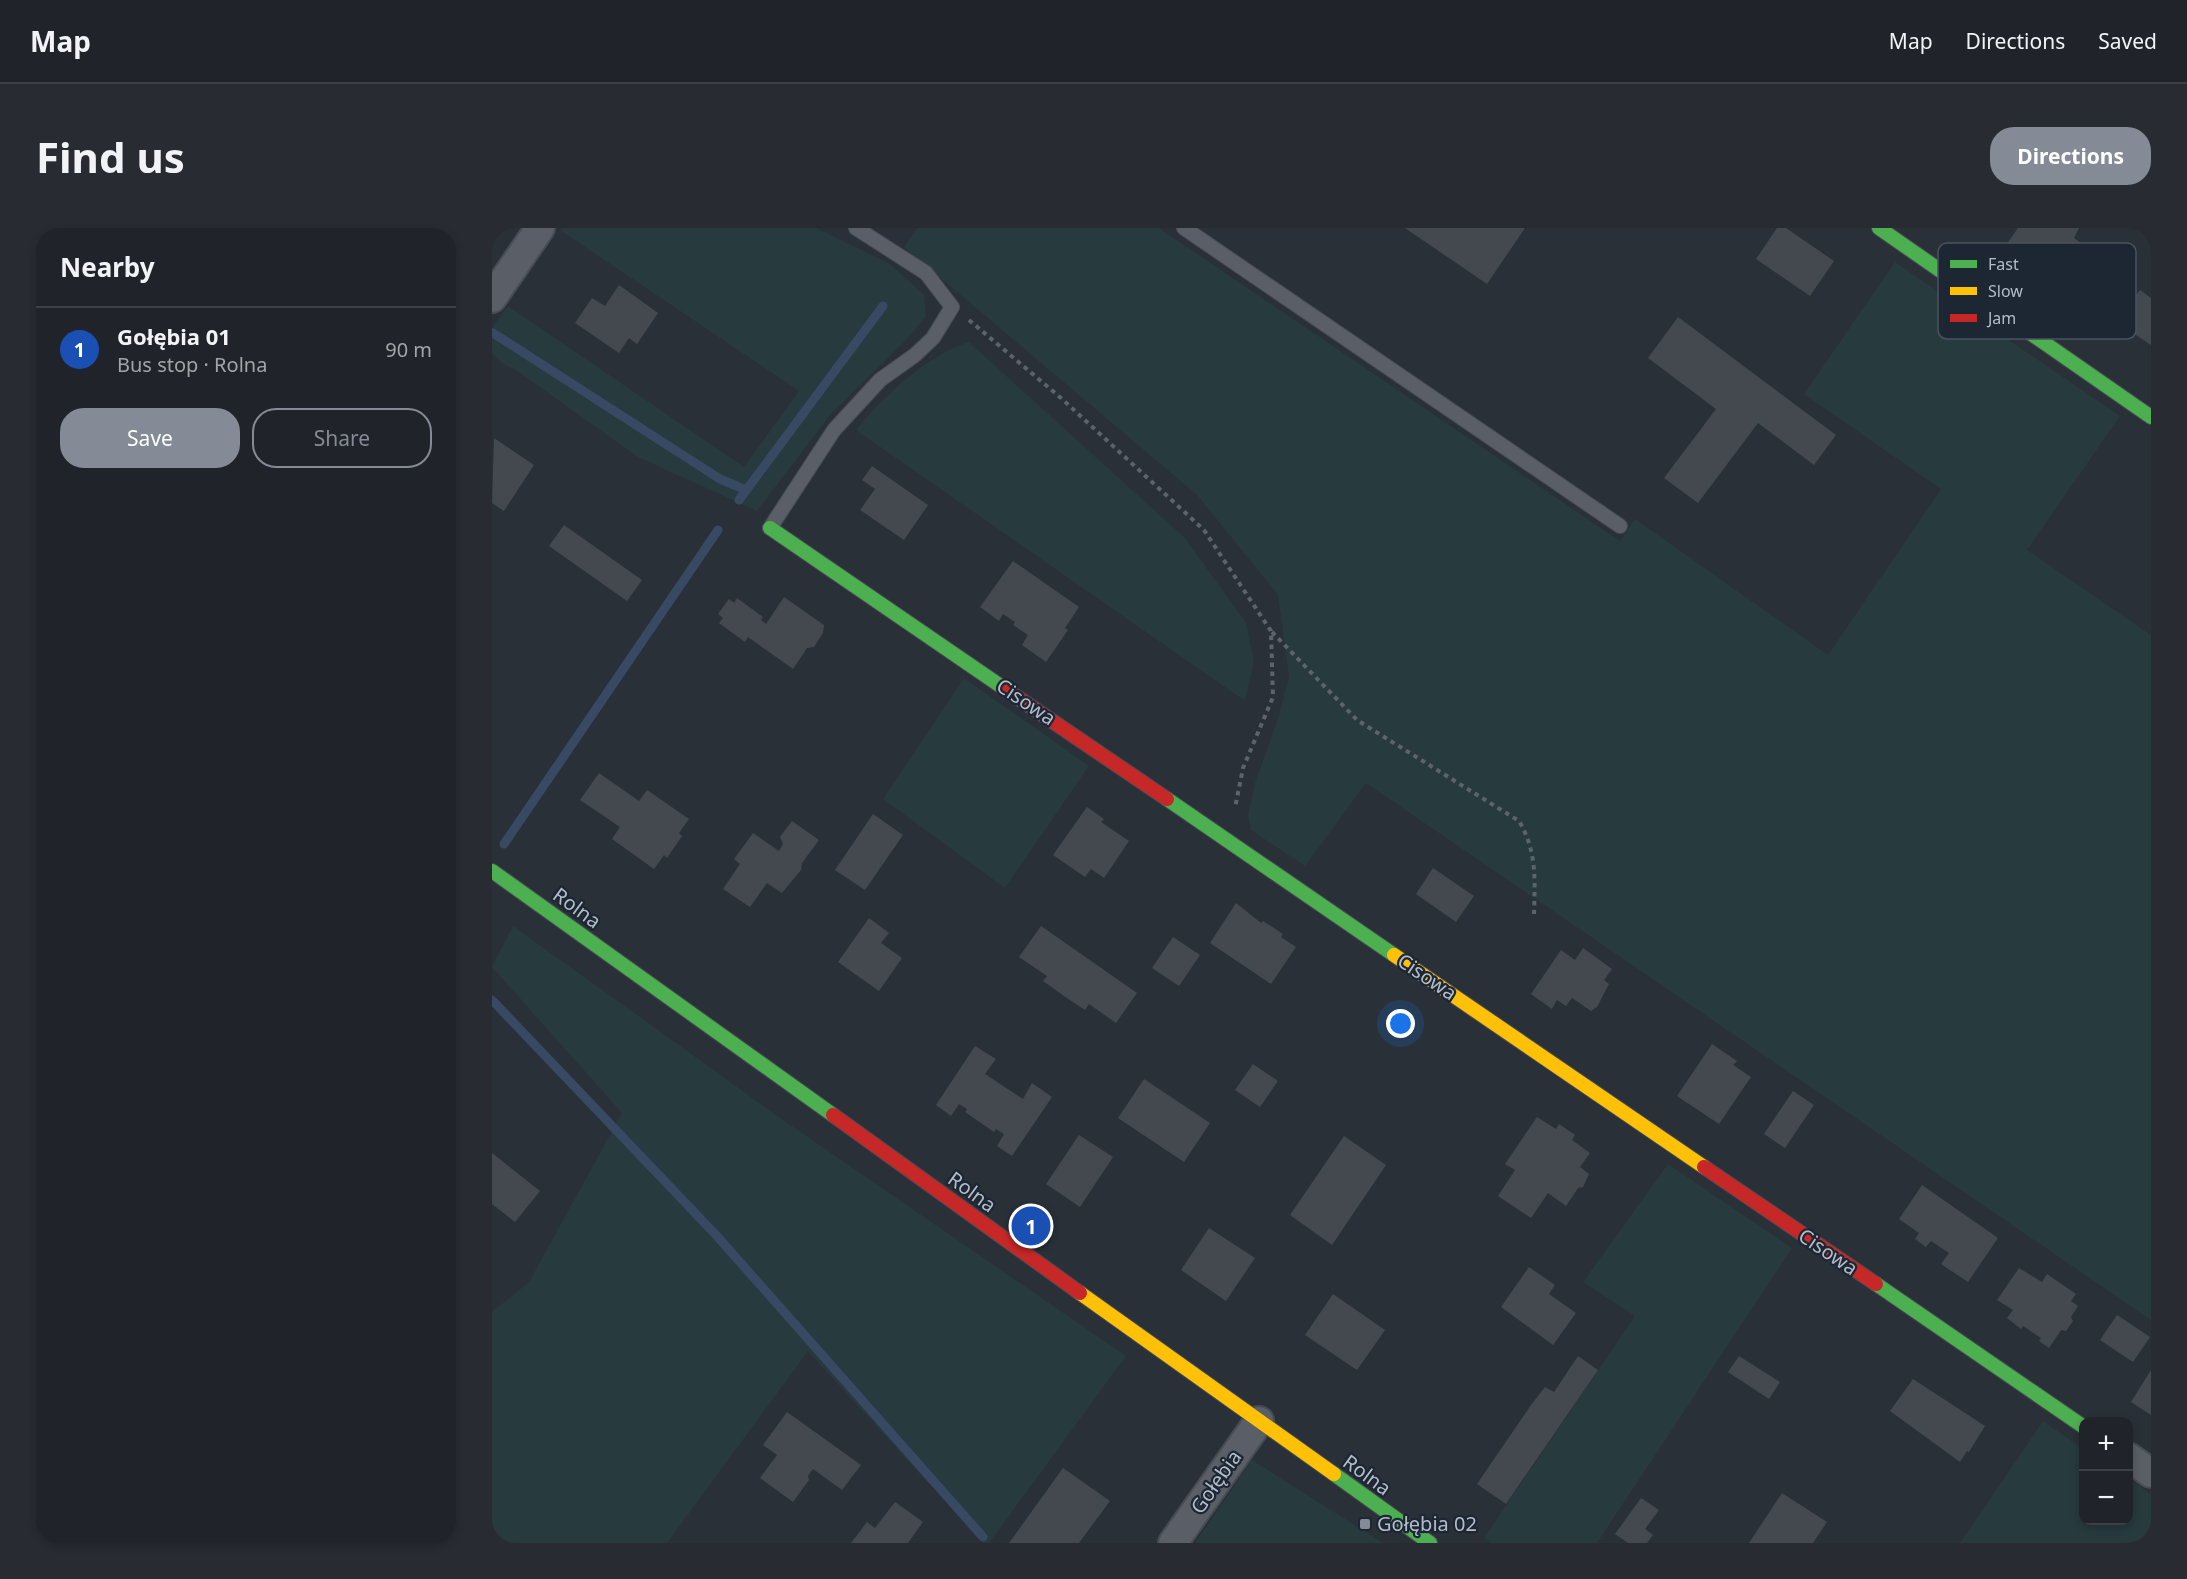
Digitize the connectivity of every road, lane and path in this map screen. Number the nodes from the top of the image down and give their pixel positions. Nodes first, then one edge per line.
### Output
1 (540, 228) edge
2 (856, 228) edge
3 (1184, 228) edge
4 (1880, 228) edge
5 (1938, 268) edge
6 (492, 298) edge
7 (952, 306) junction
8 (2039, 339) edge
9 (2151, 417) edge
10 (1620, 526) dead end
11 (770, 528) joint
12 (1271, 631) junction
13 (1233, 844) junction
14 (492, 871) edge
15 (1534, 914) dead end
16 (1259, 1421) junction
17 (2079, 1424) edge
18 (2133, 1460) edge
19 (2151, 1473) edge
20 (1173, 1543) edge
21 (1430, 1543) edge

1 - 6 street
2 - 7 lane
3 - 10 lane
4 - 5 street
7 - 11 lane
7 - 12 path
8 - 9 street
11 - 13 street, Cisowa
12 - 13 path
12 - 15 path
13 - 17 street, Cisowa
14 - 16 street, Rolna
16 - 20 street, Gołębia
16 - 21 street, Rolna
18 - 19 street

